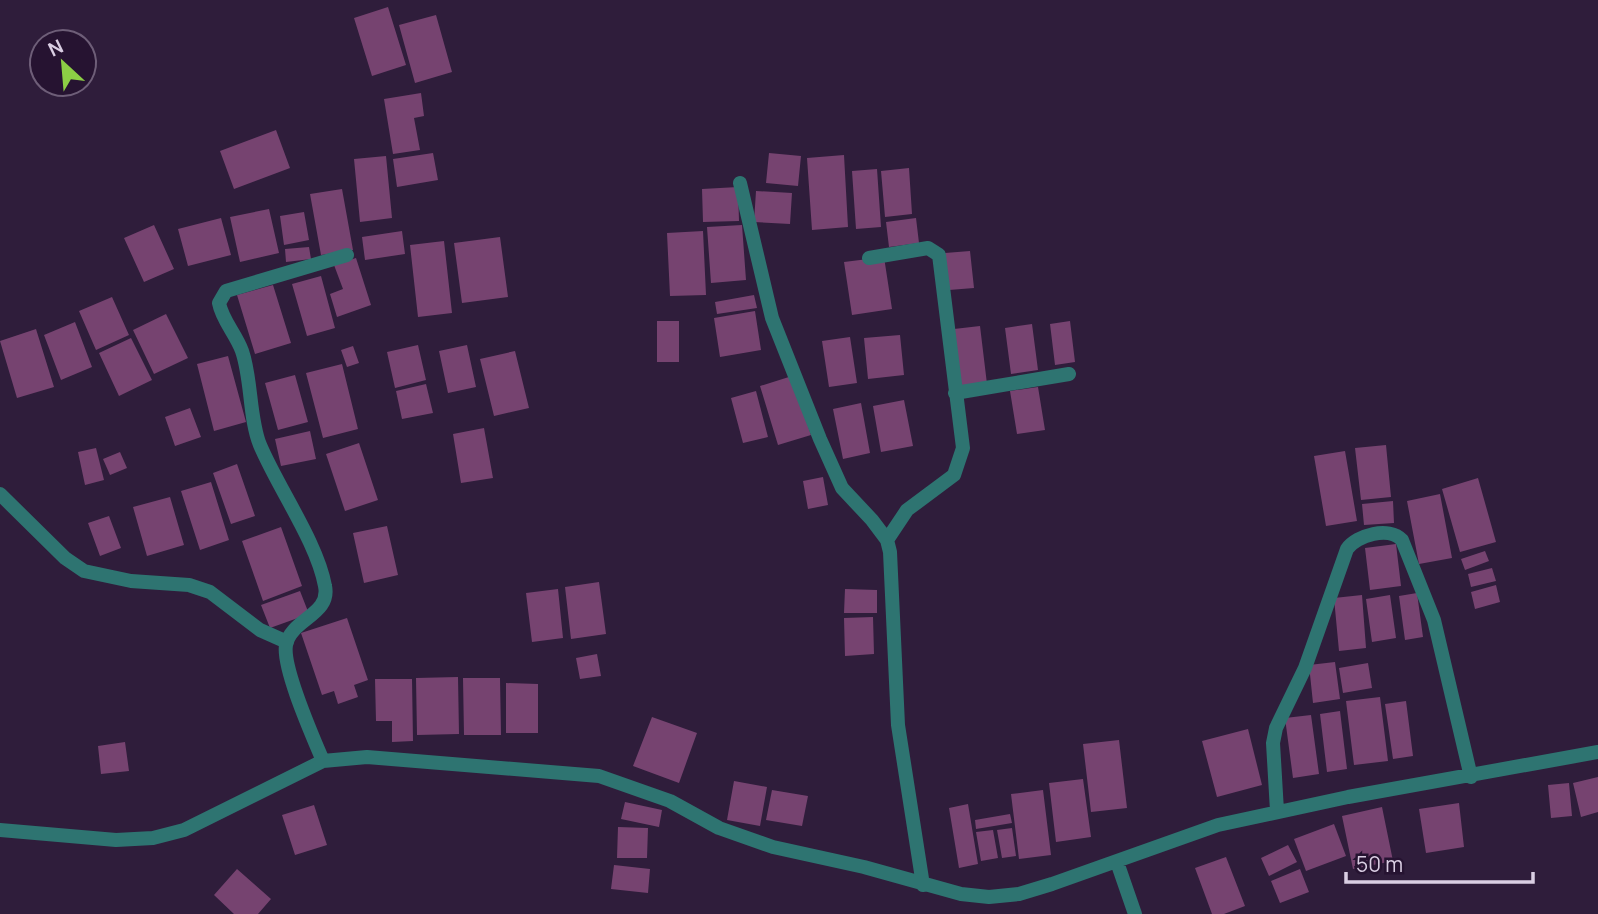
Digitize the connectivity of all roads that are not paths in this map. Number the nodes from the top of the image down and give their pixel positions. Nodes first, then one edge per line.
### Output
1 (740, 183) dead end
2 (347, 255) dead end
3 (869, 258) dead end
4 (1069, 374) dead end
5 (956, 393) junction
6 (0, 494) edge
7 (887, 540) junction
8 (286, 642) junction
9 (1598, 752) edge
10 (323, 761) junction
11 (1471, 777) junction
12 (1277, 811) junction
13 (0, 830) edge
14 (1116, 862) junction
15 (923, 885) junction
16 (1135, 914) edge

1 - 7 street
2 - 8 street
3 - 5 street
4 - 5 street
5 - 7 street
6 - 8 street
7 - 15 street
8 - 10 street
9 - 11 street
10 - 13 street
10 - 15 street
11 - 12 street
11 - 12 street
12 - 14 street
14 - 15 street
14 - 16 street

